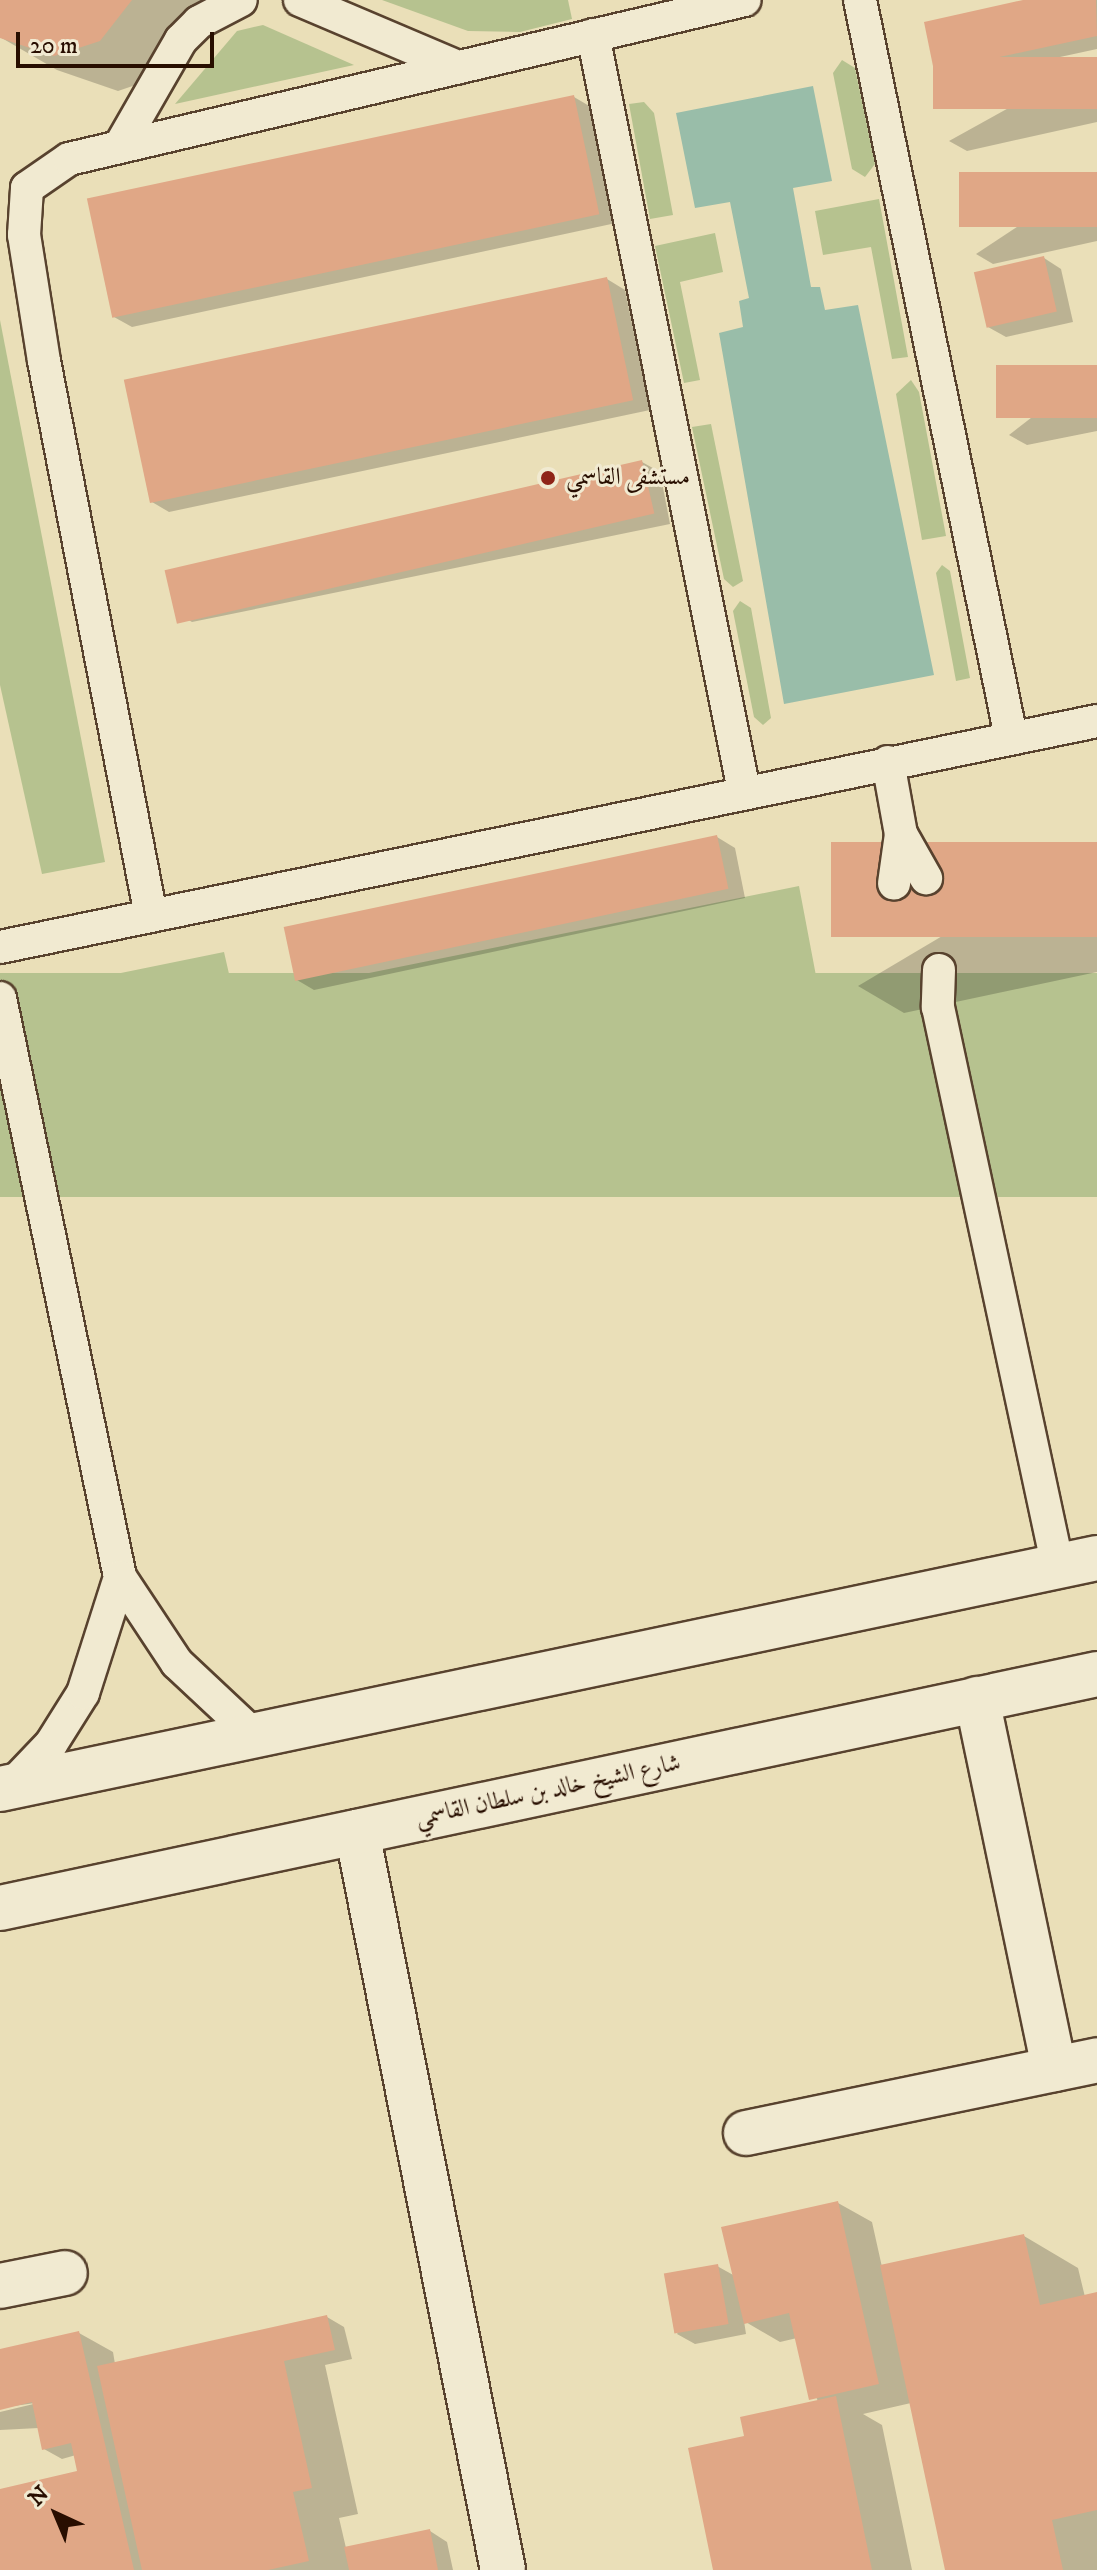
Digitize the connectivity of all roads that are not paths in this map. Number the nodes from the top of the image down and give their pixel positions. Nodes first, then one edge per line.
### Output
1 (241, 0) edge
2 (300, 0) edge
3 (745, 0) edge
4 (860, 0) edge
5 (593, 35) junction
6 (458, 67) junction
7 (120, 146) junction
8 (1097, 721) edge
9 (1011, 737) junction
10 (888, 762) junction
11 (744, 791) junction
12 (901, 834) junction
13 (926, 878) dead end
14 (894, 884) dead end
15 (151, 916) junction
16 (0, 947) edge
17 (931, 979) dead end
18 (0, 998) edge
19 (1077, 1562) edge
20 (120, 1577) junction
21 (1097, 1674) edge
22 (977, 1699) junction
23 (253, 1734) junction
24 (4, 1788) edge
25 (357, 1832) junction
26 (0, 1908) edge
27 (1097, 2060) edge
28 (1054, 2069) junction
29 (746, 2133) dead end
30 (65, 2273) dead end
31 (0, 2286) edge
32 (503, 2570) edge

1 - 7 lane
2 - 6 lane
3 - 5 lane
4 - 9 lane
5 - 6 lane
5 - 11 lane
6 - 7 lane
7 - 15 lane
8 - 9 lane
9 - 10 lane
10 - 11 lane
10 - 12 lane
11 - 15 lane
12 - 13 lane
12 - 14 lane
15 - 16 lane
17 - 19 lane
18 - 20 lane
19 - 23 main road
20 - 23 lane
20 - 24 lane
21 - 22 main road, شارع الشيخ خالد بن سلطان القاسمي
22 - 25 main road, شارع الشيخ خالد بن سلطان القاسمي
22 - 28 main road
23 - 24 main road
25 - 26 main road, شارع الشيخ خالد بن سلطان القاسمي
25 - 32 main road
27 - 28 main road
28 - 29 main road
30 - 31 main road

